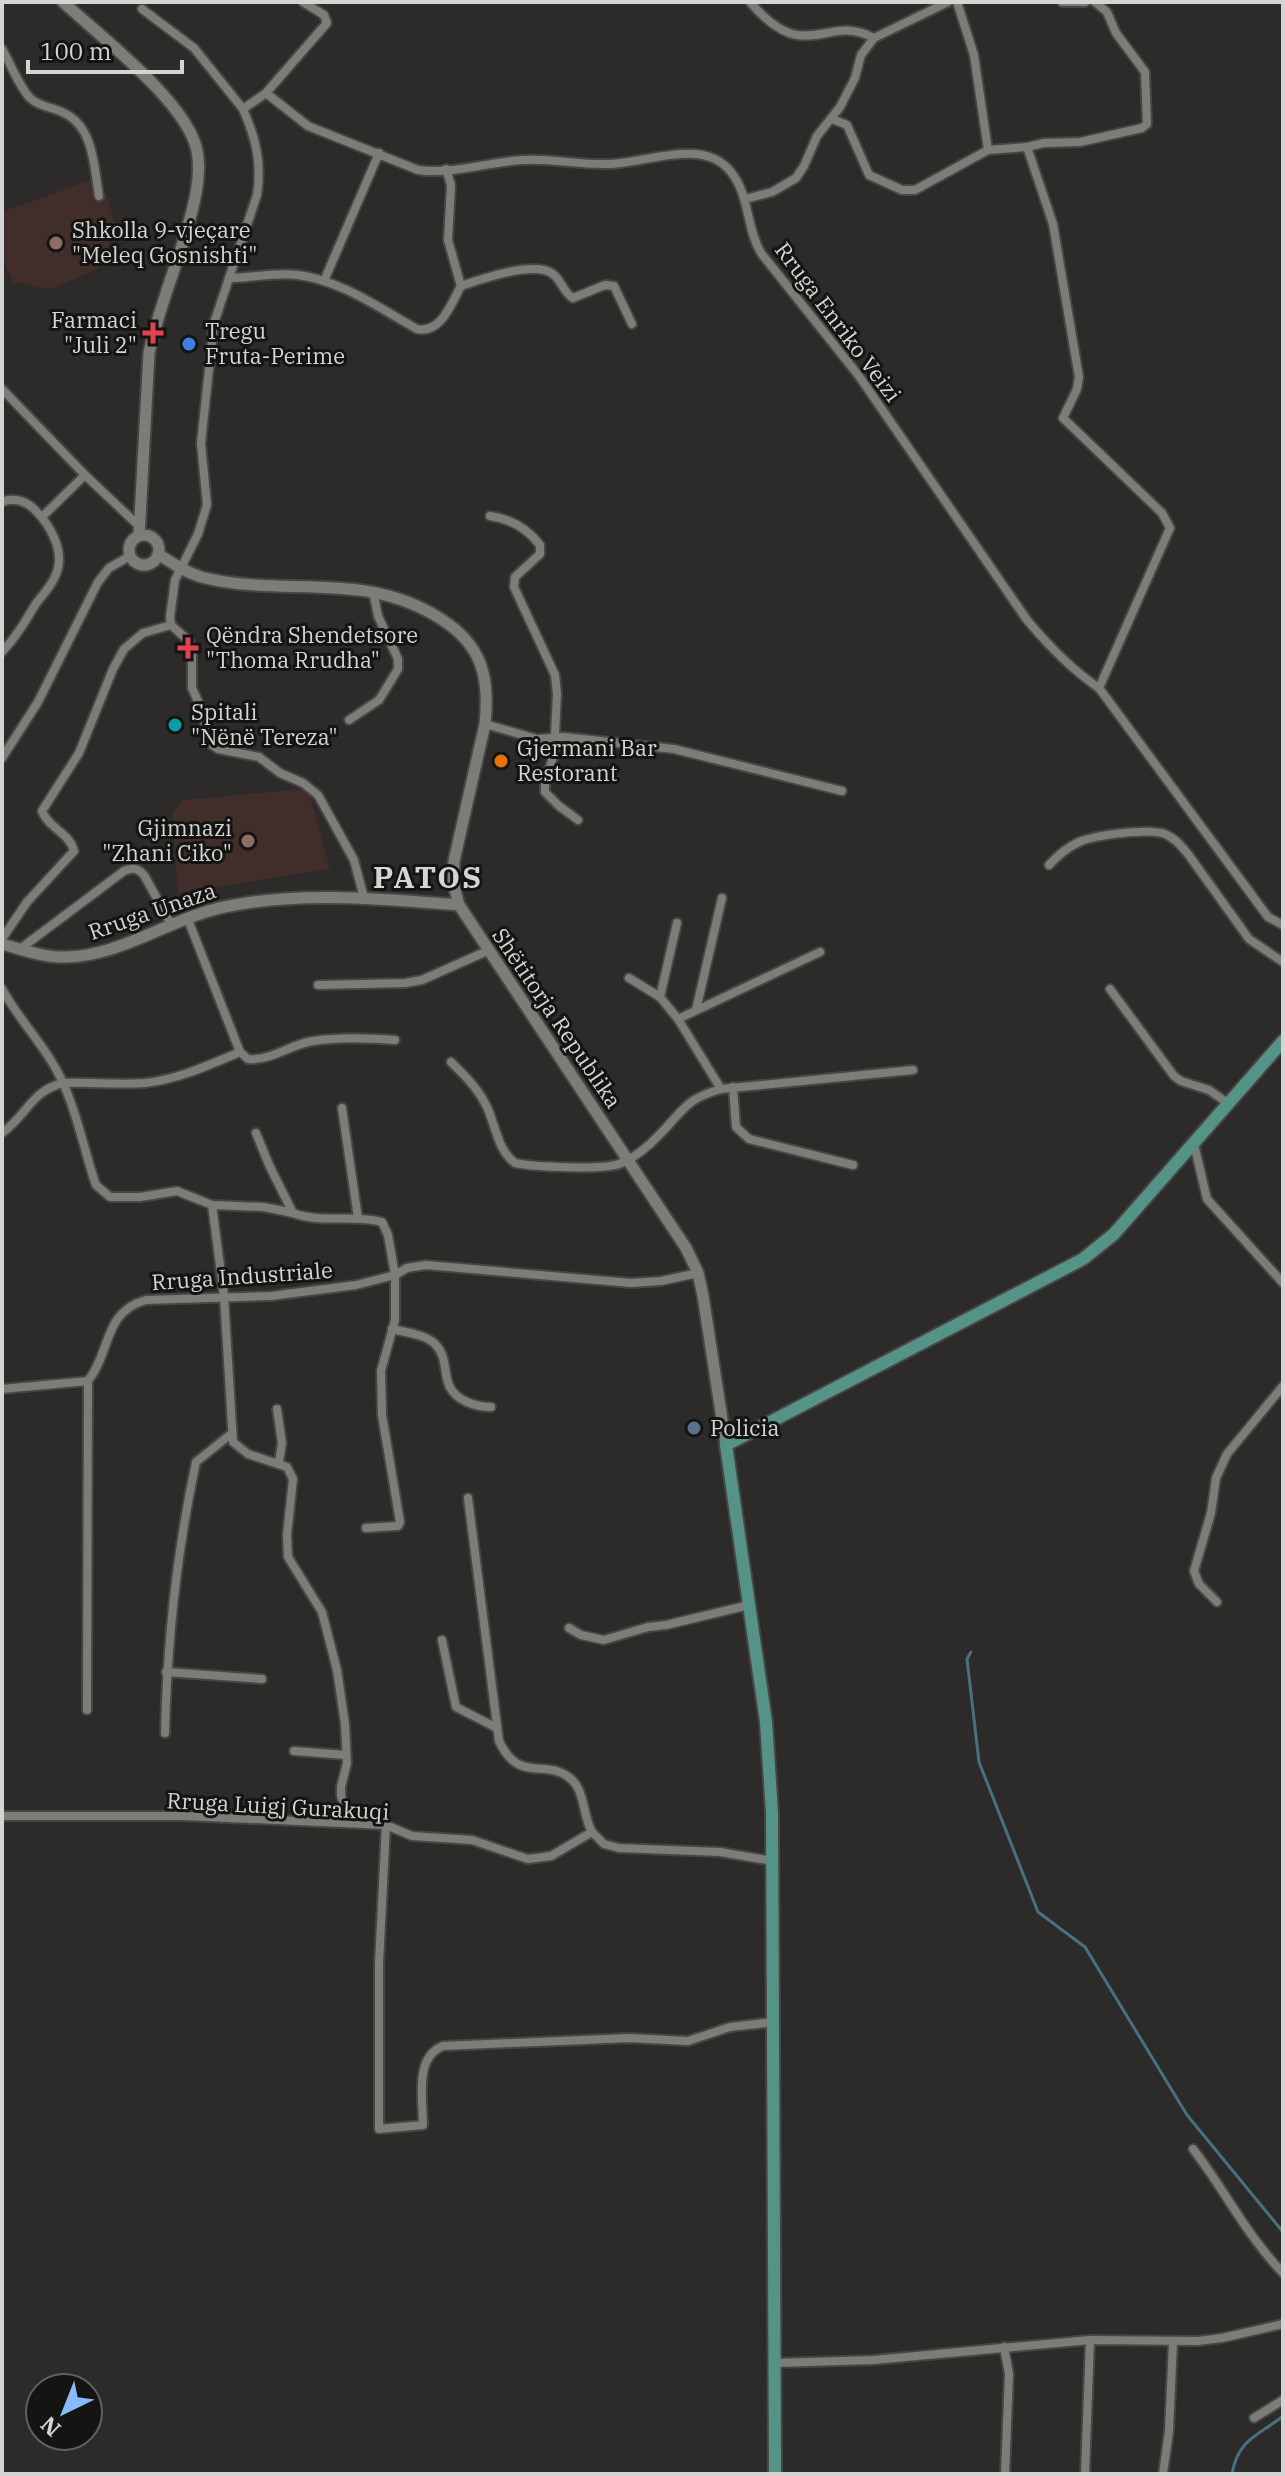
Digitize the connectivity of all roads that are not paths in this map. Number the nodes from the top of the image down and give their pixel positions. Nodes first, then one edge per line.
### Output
1 (63, 2) edge
2 (303, 2) edge
3 (750, 2) edge
4 (948, 2) edge
5 (957, 2) edge
6 (1062, 2) edge
7 (1085, 2) edge
8 (1095, 2) edge
9 (142, 9) dead end
10 (874, 38) junction
11 (2, 49) edge
12 (266, 93) junction
13 (243, 109) junction
14 (832, 119) junction
15 (1027, 147) junction
16 (988, 150) junction
17 (379, 153) junction
18 (446, 169) junction
19 (99, 196) dead end
20 (745, 199) junction
21 (229, 278) junction
22 (324, 281) junction
23 (461, 286) junction
24 (632, 324) dead end
25 (2, 389) edge
26 (85, 475) junction
27 (2, 502) edge
28 (490, 516) dead end
29 (42, 517) junction
30 (139, 531) junction
31 (158, 554) junction
32 (130, 556) junction
33 (180, 569) junction
34 (373, 591) junction
35 (171, 625) junction
36 (2, 652) edge
37 (1099, 688) junction
38 (349, 720) dead end
39 (485, 724) junction
40 (555, 738) junction
41 (2, 758) edge
42 (842, 791) dead end
43 (578, 820) dead end
44 (1049, 865) dead end
45 (364, 898) junction
46 (722, 898) dead end
47 (459, 905) junction
48 (187, 917) junction
49 (677, 923) dead end
50 (171, 924) junction
51 (1283, 925) edge
52 (2, 942) edge
53 (20, 949) junction
54 (487, 951) junction
55 (820, 952) dead end
56 (1283, 962) edge
57 (629, 978) dead end
58 (318, 985) dead end
59 (2, 989) edge
60 (1110, 989) dead end
61 (660, 997) junction
62 (696, 1010) junction
63 (678, 1019) junction
64 (395, 1040) dead end
65 (1283, 1041) edge
66 (240, 1052) junction
67 (451, 1062) dead end
68 (913, 1070) dead end
69 (63, 1083) junction
70 (733, 1087) junction
71 (721, 1089) junction
72 (1229, 1104) junction
73 (342, 1108) dead end
74 (2, 1133) edge
75 (256, 1133) dead end
76 (1194, 1144) junction
77 (629, 1160) junction
78 (853, 1165) dead end
79 (212, 1205) junction
80 (293, 1213) junction
81 (358, 1218) junction
82 (698, 1273) junction
83 (395, 1275) junction
84 (1283, 1283) edge
85 (224, 1296) junction
86 (392, 1329) junction
87 (88, 1381) junction
88 (1283, 1386) edge
89 (2, 1389) edge
90 (491, 1407) dead end
91 (277, 1409) dead end
92 (231, 1434) junction
93 (726, 1445) junction
94 (279, 1462) junction
95 (468, 1498) dead end
96 (366, 1528) dead end
97 (1217, 1602) dead end
98 (749, 1605) junction
99 (569, 1628) dead end
100 (442, 1640) dead end
101 (166, 1672) junction
102 (262, 1679) dead end
103 (87, 1710) dead end
104 (495, 1727) junction
105 (165, 1733) dead end
106 (294, 1751) dead end
107 (346, 1755) junction
108 (2, 1816) edge
109 (351, 1823) junction
110 (386, 1825) junction
111 (592, 1832) junction
112 (773, 1861) junction
113 (774, 2022) junction
114 (1193, 2149) dead end
115 (1283, 2273) edge
116 (1283, 2324) edge
117 (1090, 2340) junction
118 (1173, 2342) junction
119 (1004, 2347) junction
120 (775, 2363) junction
121 (1283, 2400) edge
122 (1254, 2418) dead end
123 (775, 2474) edge
124 (1005, 2474) edge
125 (1085, 2474) edge
126 (1163, 2474) edge

1 - 30 main road
2 - 12 street
3 - 10 street
4 - 10 street
5 - 16 street
6 - 7 street
8 - 15 street
9 - 13 street
10 - 14 street
11 - 19 street
12 - 13 street
12 - 17 street, Rruga Enriko Veizi
13 - 21 street
14 - 16 street
14 - 20 street
15 - 16 street
15 - 37 street
17 - 18 street, Rruga Enriko Veizi
17 - 22 street
18 - 20 street, Rruga Enriko Veizi
18 - 23 street
20 - 37 street, Rruga Enriko Veizi
21 - 22 street
21 - 33 street
22 - 23 street
23 - 24 street
25 - 26 street
26 - 29 street
26 - 30 street
27 - 29 street
28 - 40 street
29 - 36 street
30 - 31 main road
30 - 32 main road
31 - 32 main road
31 - 33 main road, Shëtitorja Republika
32 - 41 street
33 - 34 main road, Shëtitorja Republika
33 - 35 street
34 - 38 street
34 - 39 main road, Shëtitorja Republika
35 - 45 street
35 - 52 street
37 - 51 street, Rruga Enriko Veizi
39 - 40 street
39 - 47 main road, Shëtitorja Republika
40 - 42 street
40 - 43 street
44 - 56 street
45 - 47 main road, Rruga Unaza
45 - 48 main road, Rruga Unaza
46 - 62 street
47 - 54 main road, Shëtitorja Republika
48 - 50 main road, Rruga Unaza
48 - 66 street
49 - 61 street
50 - 53 main road, Rruga Unaza
50 - 53 street
52 - 53 main road, Rruga Unaza
54 - 58 street
54 - 77 main road, Shëtitorja Republika
55 - 62 street
57 - 61 street
59 - 69 street
60 - 72 street
61 - 63 street
62 - 63 street
63 - 71 street
64 - 66 street
65 - 72 main road
66 - 69 street
67 - 77 street
68 - 70 street
69 - 74 street
69 - 79 street
70 - 71 street
70 - 78 street
71 - 77 street
72 - 76 main road
73 - 81 street
75 - 80 street
76 - 84 street
76 - 93 main road
77 - 82 main road, Shëtitorja Republika
79 - 80 street
79 - 85 street
80 - 81 street
81 - 83 street
82 - 83 street, Rruga Industriale
82 - 93 main road, Shëtitorja Republika
83 - 85 street, Rruga Industriale
83 - 86 street
85 - 87 street, Rruga Industriale
85 - 92 street
86 - 90 street
86 - 96 street
87 - 89 street
87 - 103 street, Rruga Industriale
88 - 97 street
91 - 94 street
92 - 94 street
92 - 101 street
93 - 98 main road
94 - 107 street
95 - 104 street
98 - 99 street
98 - 112 main road
100 - 104 street
101 - 102 street
101 - 105 street
104 - 111 street
106 - 107 street
107 - 109 street
108 - 109 street, Rruga Luigj Gurakuqi
109 - 110 street, Rruga Luigj Gurakuqi
110 - 111 street, Rruga Luigj Gurakuqi
110 - 113 street
111 - 112 street
112 - 113 main road
113 - 120 main road
114 - 115 street
116 - 118 street
117 - 118 street
117 - 119 street
117 - 125 street
118 - 126 street
119 - 120 street
119 - 124 street
120 - 123 main road
121 - 122 street

